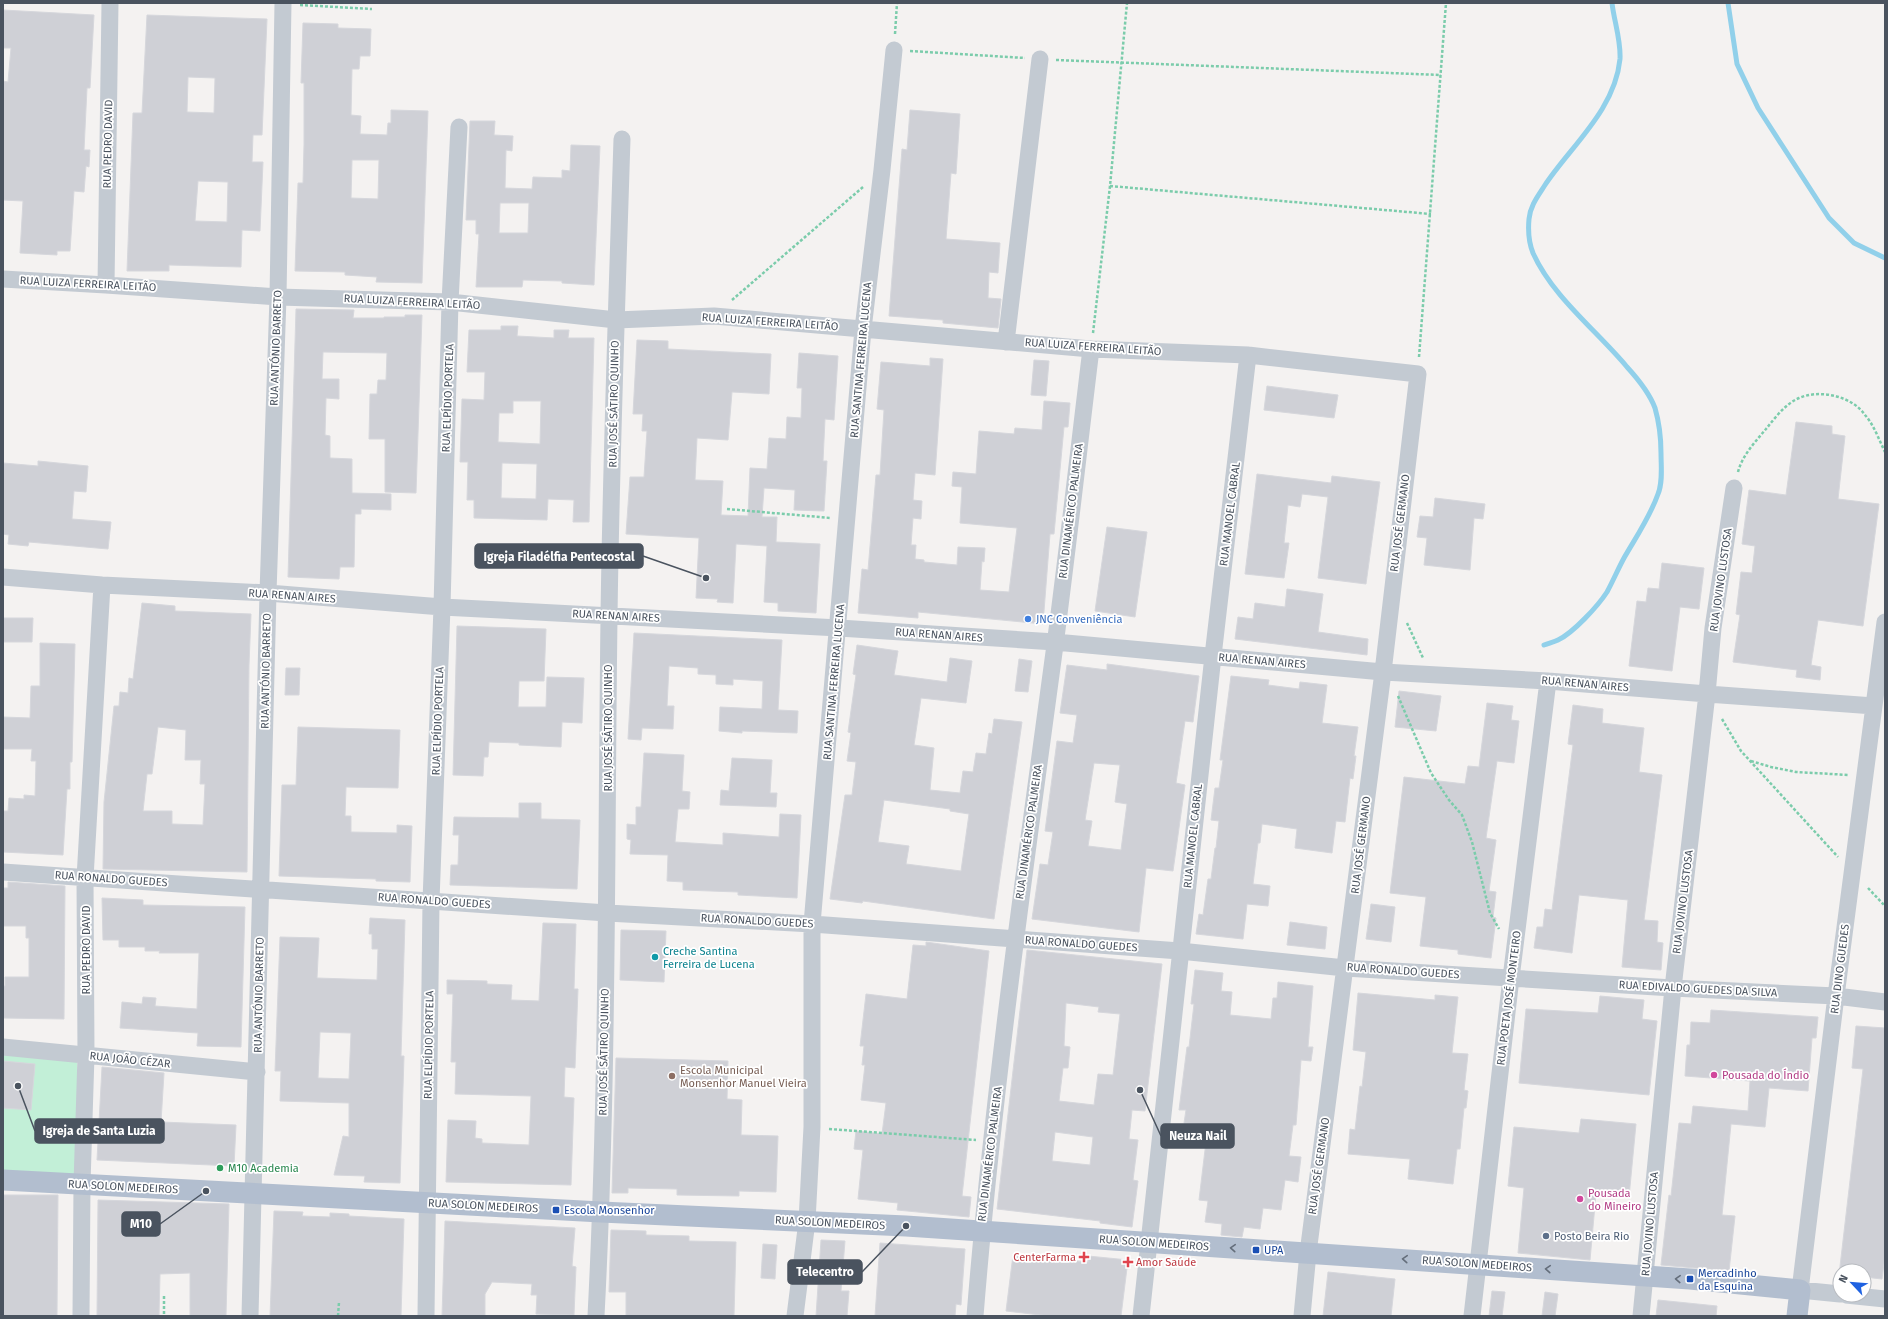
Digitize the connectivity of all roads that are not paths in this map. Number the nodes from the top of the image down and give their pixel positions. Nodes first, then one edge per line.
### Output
1 (110, 3) edge
2 (279, 3) edge
3 (894, 50) road end
4 (1040, 59) road end
5 (459, 127) dead end
6 (622, 140) dead end
7 (3, 279) edge
8 (106, 285) junction
9 (278, 297) junction
10 (450, 302) junction
11 (616, 320) junction
12 (863, 330) junction
13 (1006, 342) junction
14 (1091, 349) junction
15 (1248, 355) junction
16 (1418, 374) joint
17 (1734, 488) road end
18 (3, 577) edge
19 (102, 585) junction
20 (268, 594) junction
21 (442, 607) junction
22 (609, 616) junction
23 (1885, 622) edge
24 (838, 628) junction
25 (1055, 642) junction
26 (1213, 656) junction
27 (1383, 672) junction
28 (1548, 681) junction
29 (1707, 694) junction
30 (1874, 706) junction
31 (3, 872) edge
32 (85, 878) junction
33 (261, 889) junction
34 (431, 901) junction
35 (607, 913) junction
36 (812, 924) junction
37 (1015, 939) junction
38 (1180, 951) junction
39 (1345, 968) junction
40 (1511, 978) junction
41 (1673, 988) junction
42 (1836, 996) junction
43 (1885, 1002) edge
44 (3, 1047) edge
45 (86, 1055) junction
46 (257, 1072) junction
47 (3, 1180) edge
48 (82, 1184) junction
49 (253, 1194) junction
50 (427, 1204) junction
51 (601, 1212) junction
52 (807, 1221) junction
53 (982, 1231) junction
54 (1150, 1242) junction
55 (1308, 1253) junction
56 (1478, 1264) junction
57 (1645, 1277) junction
58 (1800, 1290) junction
59 (1832, 1293) edge
60 (1872, 1298) edge
61 (1885, 1299) edge
62 (81, 1316) edge
63 (250, 1316) edge
64 (426, 1316) edge
65 (596, 1316) edge
66 (795, 1316) edge
67 (974, 1316) edge
68 (1141, 1316) edge
69 (1302, 1316) edge
70 (1472, 1316) edge
71 (1641, 1316) edge
72 (1797, 1316) edge

1 - 8 street, RUA PEDRO DAVID
2 - 9 street, RUA ANTÓNIO BARRETO
3 - 12 street, RUA SANTINA FERREIRA LUCENA
4 - 13 street
5 - 10 street, RUA ELPÍDIO PORTELA
6 - 11 street, RUA JOSÉ SÁTIRO QUINHO
7 - 8 street, RUA LUIZA FERREIRA LEITÃO
8 - 9 street, RUA LUIZA FERREIRA LEITÃO
9 - 10 street, RUA LUIZA FERREIRA LEITÃO
9 - 20 street, RUA ANTÓNIO BARRETO
10 - 11 street, RUA LUIZA FERREIRA LEITÃO
10 - 21 street, RUA ELPÍDIO PORTELA
11 - 12 street, RUA LUIZA FERREIRA LEITÃO
11 - 22 street, RUA JOSÉ SÁTIRO QUINHO
12 - 13 street, RUA LUIZA FERREIRA LEITÃO
12 - 24 street, RUA SANTINA FERREIRA LUCENA
13 - 14 street, RUA LUIZA FERREIRA LEITÃO
14 - 15 street, RUA LUIZA FERREIRA LEITÃO
14 - 25 street, RUA DINAMÉRICO PALMEIRA
15 - 16 street, RUA LUIZA FERREIRA LEITÃO
15 - 26 street, RUA MANOEL CABRAL
16 - 27 street, RUA JOSÉ GERMANO
17 - 29 street, RUA JOVINO LUSTOSA
18 - 19 street, RUA RENAN AIRES
19 - 20 street, RUA RENAN AIRES
19 - 32 street, RUA PEDRO DAVID
20 - 21 street, RUA RENAN AIRES
20 - 33 street, RUA ANTÓNIO BARRETO
21 - 22 street, RUA RENAN AIRES
21 - 34 street, RUA ELPÍDIO PORTELA
22 - 24 street, RUA RENAN AIRES
22 - 35 street, RUA JOSÉ SÁTIRO QUINHO
23 - 30 street, RUA DINO GUEDES
24 - 25 street, RUA RENAN AIRES
24 - 36 street, RUA SANTINA FERREIRA LUCENA
25 - 26 street, RUA RENAN AIRES
25 - 37 street, RUA DINAMÉRICO PALMEIRA
26 - 27 street, RUA RENAN AIRES
26 - 38 street, RUA MANOEL CABRAL
27 - 28 street, RUA RENAN AIRES
27 - 39 street, RUA JOSÉ GERMANO
28 - 29 street, RUA RENAN AIRES
28 - 40 street, RUA POETA JOSÉ MONTEIRO
29 - 30 street, RUA RENAN AIRES
29 - 41 street, RUA JOVINO LUSTOSA
30 - 42 street, RUA DINO GUEDES
31 - 32 street, RUA RONALDO GUEDES
32 - 33 street, RUA RONALDO GUEDES
32 - 45 street, RUA PEDRO DAVID
33 - 34 street, RUA RONALDO GUEDES
33 - 46 street, RUA ANTÓNIO BARRETO
34 - 35 street, RUA RONALDO GUEDES
34 - 50 street, RUA ELPÍDIO PORTELA
35 - 36 street, RUA RONALDO GUEDES
35 - 51 street, RUA JOSÉ SÁTIRO QUINHO
36 - 37 street, RUA RONALDO GUEDES
36 - 52 street, RUA SANTINA FERREIRA LUCENA
37 - 38 street, RUA RONALDO GUEDES
37 - 53 street, RUA DINAMÉRICO PALMEIRA
38 - 39 street, RUA RONALDO GUEDES
38 - 54 street, RUA MANOEL CABRAL
39 - 40 street, RUA RONALDO GUEDES
39 - 55 street, RUA JOSÉ GERMANO
40 - 41 street, RUA EDIVALDO GUEDES DA SILVA
40 - 56 street, RUA POETA JOSÉ MONTEIRO
41 - 42 street, RUA EDIVALDO GUEDES DA SILVA
41 - 57 street, RUA JOVINO LUSTOSA
42 - 43 street, RUA EDIVALDO GUEDES DA SILVA
42 - 58 street, RUA DINO GUEDES
44 - 45 street, RUA JOÃO CÉZAR
45 - 46 street, RUA JOÃO CÉZAR
45 - 48 street, RUA PEDRO DAVID
46 - 49 street, RUA ANTÓNIO BARRETO
47 - 48 main road, RUA SOLON MEDEIROS
48 - 49 main road, RUA SOLON MEDEIROS
48 - 62 street, RUA PEDRO DAVID
49 - 50 main road, RUA SOLON MEDEIROS
49 - 63 street, RUA ANTÓNIO BARRETO
50 - 51 main road, RUA SOLON MEDEIROS
50 - 64 street, RUA ELPÍDIO PORTELA
51 - 52 main road, RUA SOLON MEDEIROS
51 - 65 street, RUA JOSÉ SÁTIRO QUINHO
52 - 53 main road, RUA SOLON MEDEIROS
52 - 66 street, RUA SANTINA FERREIRA LUCENA
53 - 54 main road, RUA SOLON MEDEIROS
53 - 67 street, RUA DINAMÉRICO PALMEIRA
55 -> 54 main road, RUA SOLON MEDEIROS
54 - 68 street, RUA MANOEL CABRAL
56 -> 55 main road, RUA SOLON MEDEIROS
55 - 69 street, RUA JOSÉ GERMANO
57 -> 56 main road, RUA SOLON MEDEIROS
56 - 70 street, RUA POETA JOSÉ MONTEIRO
58 -> 57 main road, RUA SOLON MEDEIROS
57 - 71 street, RUA JOVINO LUSTOSA
58 - 59 street
58 - 72 main road, RUA DINO GUEDES
60 - 61 street

